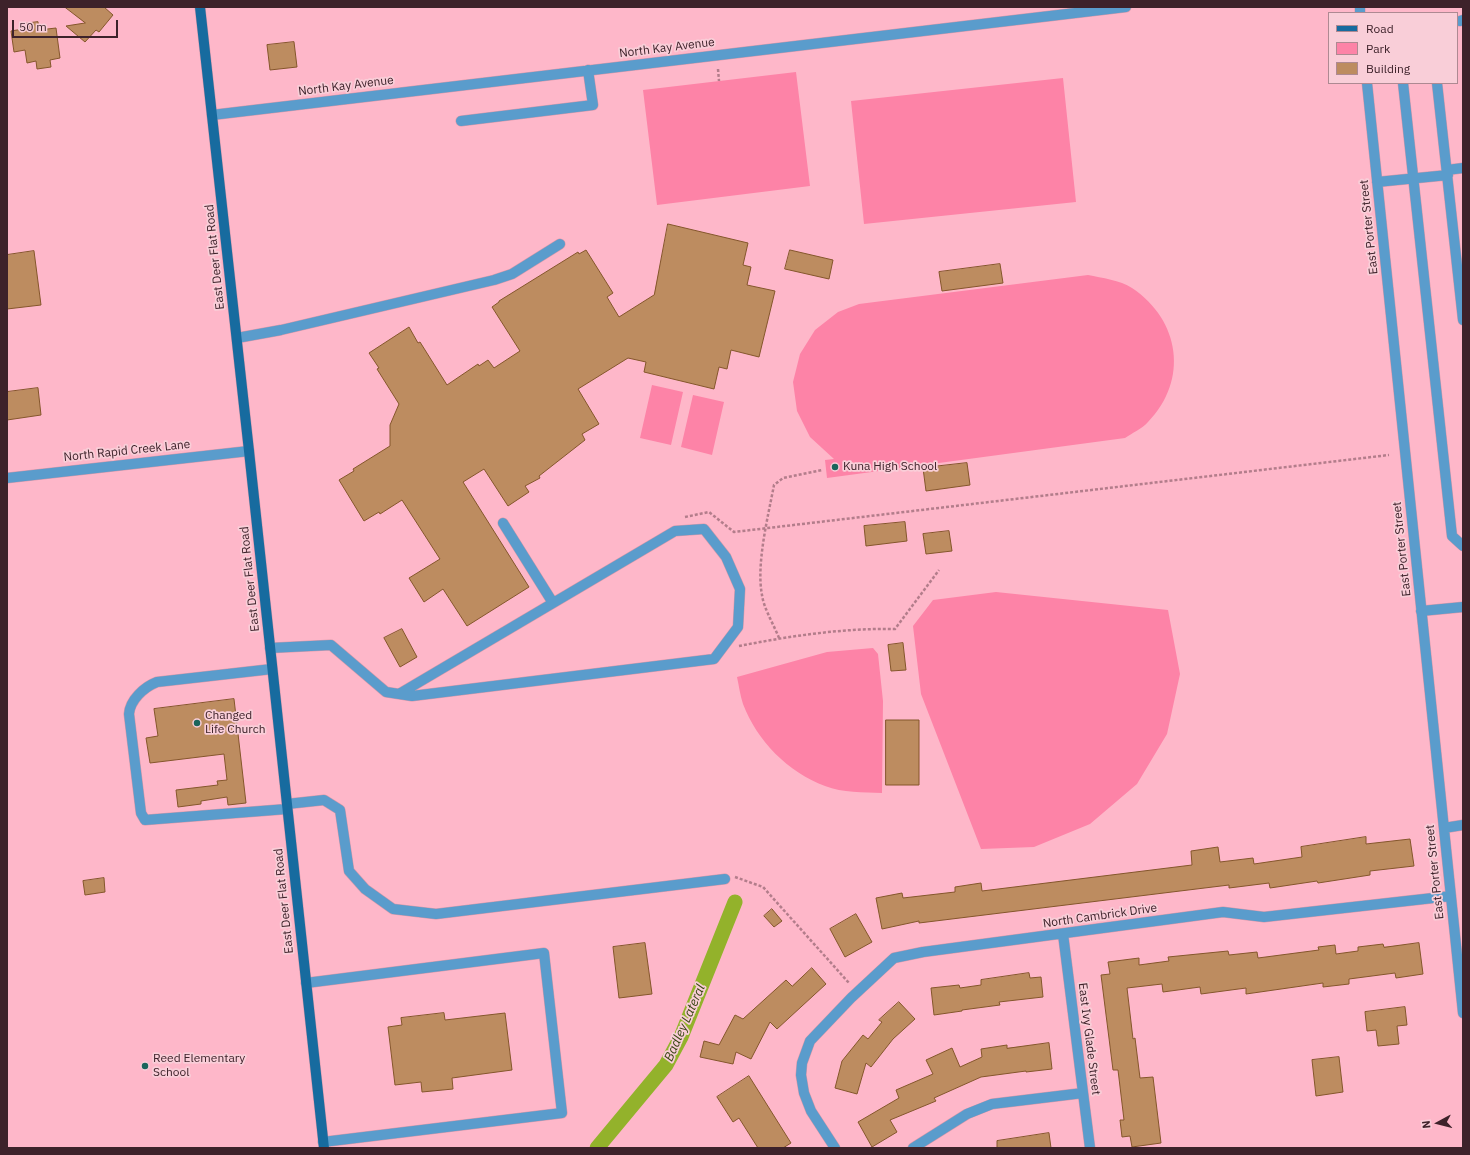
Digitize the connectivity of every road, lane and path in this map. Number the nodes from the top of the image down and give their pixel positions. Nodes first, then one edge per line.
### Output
1 (200, 7) edge
2 (1126, 7) edge
3 (718, 69) dead end
4 (588, 70) junction
5 (719, 81) dead end
6 (1367, 84) edge
7 (1403, 84) edge
8 (1437, 84) edge
9 (212, 115) junction
10 (461, 121) dead end
11 (1463, 168) edge
12 (1447, 172) junction
13 (1414, 178) junction
14 (1377, 182) junction
15 (560, 244) dead end
16 (1463, 320) edge
17 (237, 338) junction
18 (249, 451) junction
19 (1389, 454) dead end
20 (822, 470) dead end
21 (7, 478) edge
22 (678, 518) dead end
23 (503, 523) dead end
24 (766, 527) junction
25 (1463, 546) edge
26 (939, 570) dead end
27 (553, 603) junction
28 (1463, 607) edge
29 (1422, 611) junction
30 (779, 638) junction
31 (739, 646) dead end
32 (270, 648) junction
33 (272, 669) junction
34 (399, 694) junction
35 (287, 807) junction
36 (1463, 825) edge
37 (1444, 828) junction
38 (727, 878) joint
39 (1451, 896) junction
40 (1063, 934) junction
41 (306, 983) junction
42 (850, 983) dead end
43 (1463, 1013) edge
44 (1083, 1093) junction
45 (323, 1145) edge
46 (835, 1148) edge
47 (913, 1148) edge
48 (1090, 1148) edge

1 - 9 main road, East Deer Flat Road
2 - 4 street, North Kay Avenue
3 - 5 path
4 - 9 street, North Kay Avenue
4 - 10 street
6 - 14 street, East Porter Street
7 - 13 street
8 - 12 street
9 - 17 main road, East Deer Flat Road
11 - 12 street
12 - 13 street
12 - 16 street
13 - 14 street
13 - 25 street
14 - 29 street, East Porter Street
15 - 17 street
17 - 18 main road, East Deer Flat Road
18 - 21 street, North Rapid Creek Lane
18 - 32 main road, East Deer Flat Road
19 - 24 path
20 - 24 path
22 - 24 path
23 - 27 street
24 - 30 path
26 - 30 path
27 - 34 street
27 - 34 street
28 - 29 street
29 - 37 street, East Porter Street
30 - 31 path
32 - 33 main road, East Deer Flat Road
32 - 34 street
33 - 35 main road, East Deer Flat Road
33 - 35 street
35 - 38 street
35 - 41 main road, East Deer Flat Road
36 - 37 street
37 - 39 street, East Porter Street
38 - 42 path
39 - 40 street, North Cambrick Drive
39 - 43 street, East Porter Street
40 - 44 street, East Ivy Glade Street
40 - 46 street, North Cambrick Drive
41 - 45 main road, East Deer Flat Road
41 - 45 street
44 - 47 street
44 - 48 street, East Ivy Glade Street

